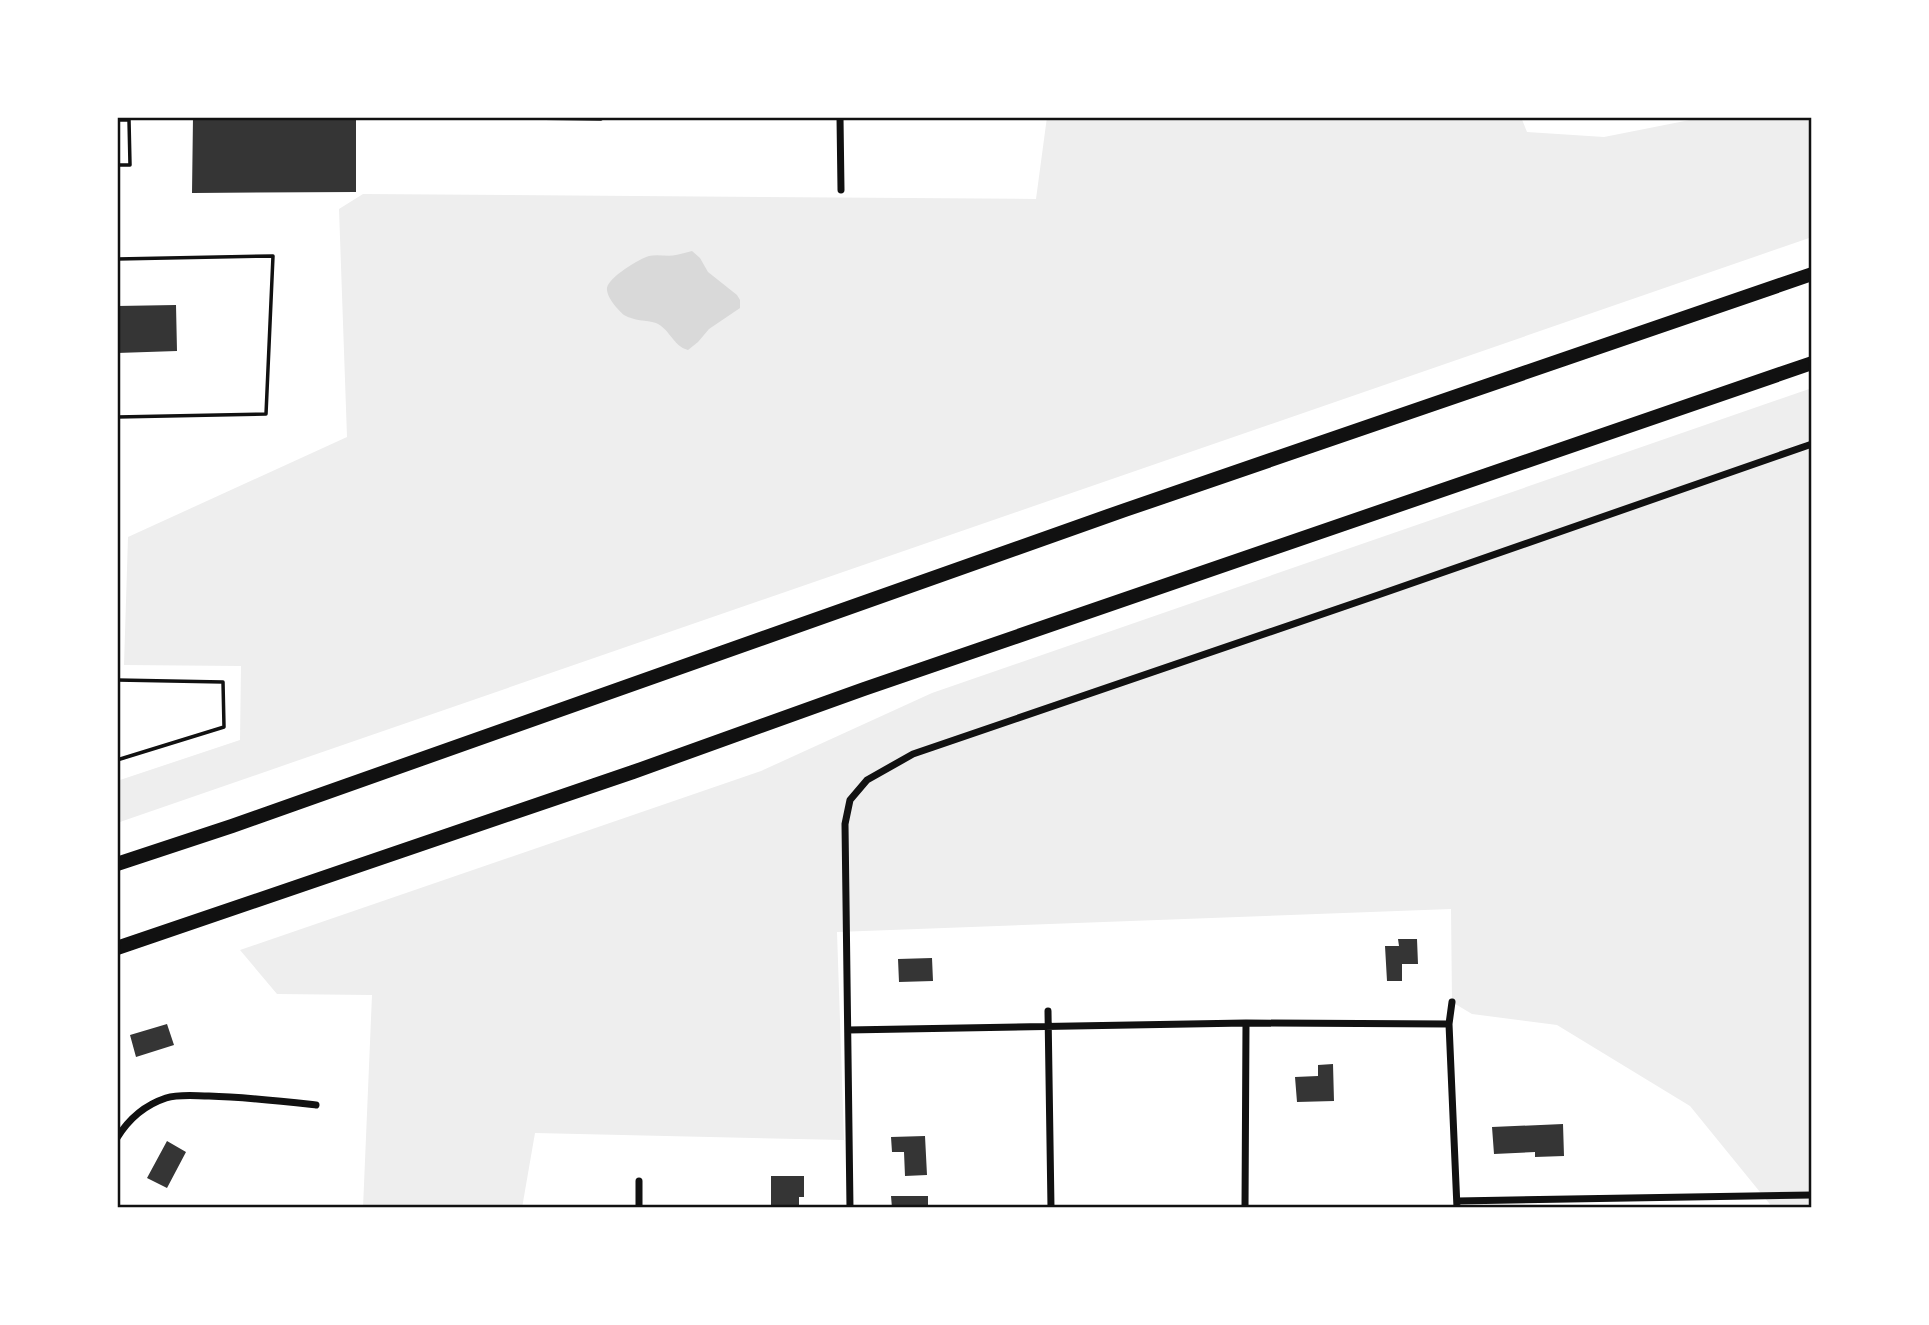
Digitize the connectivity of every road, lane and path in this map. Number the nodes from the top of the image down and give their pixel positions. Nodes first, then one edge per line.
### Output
1 (452, 117) edge
2 (840, 117) edge
3 (601, 119) dead end
4 (117, 120) edge
5 (117, 165) edge
6 (841, 190) dead end
7 (117, 259) edge
8 (1812, 272) edge
9 (1812, 363) edge
10 (117, 417) edge
11 (1812, 444) edge
12 (117, 680) edge
13 (117, 760) edge
14 (117, 864) edge
15 (117, 948) edge
16 (1452, 1002) dead end
17 (1048, 1011) dead end
18 (1246, 1023) junction
19 (1449, 1024) junction
20 (1049, 1026) junction
21 (848, 1030) junction
22 (316, 1105) dead end
23 (117, 1138) edge
24 (639, 1181) dead end
25 (1812, 1195) edge
26 (1457, 1205) edge
27 (639, 1208) edge
28 (850, 1208) edge
29 (1051, 1208) edge
30 (1245, 1208) edge

1 - 3 lane
2 - 6 street
4 - 5 lane
7 - 10 lane
8 - 14 highway
9 - 15 highway
11 - 21 street
12 - 13 lane
16 - 19 street
17 - 20 street
18 - 19 street
18 - 20 street
18 - 30 street
19 - 26 street
20 - 21 street
20 - 29 street
21 - 28 street
22 - 23 street
24 - 27 street
25 - 26 street

